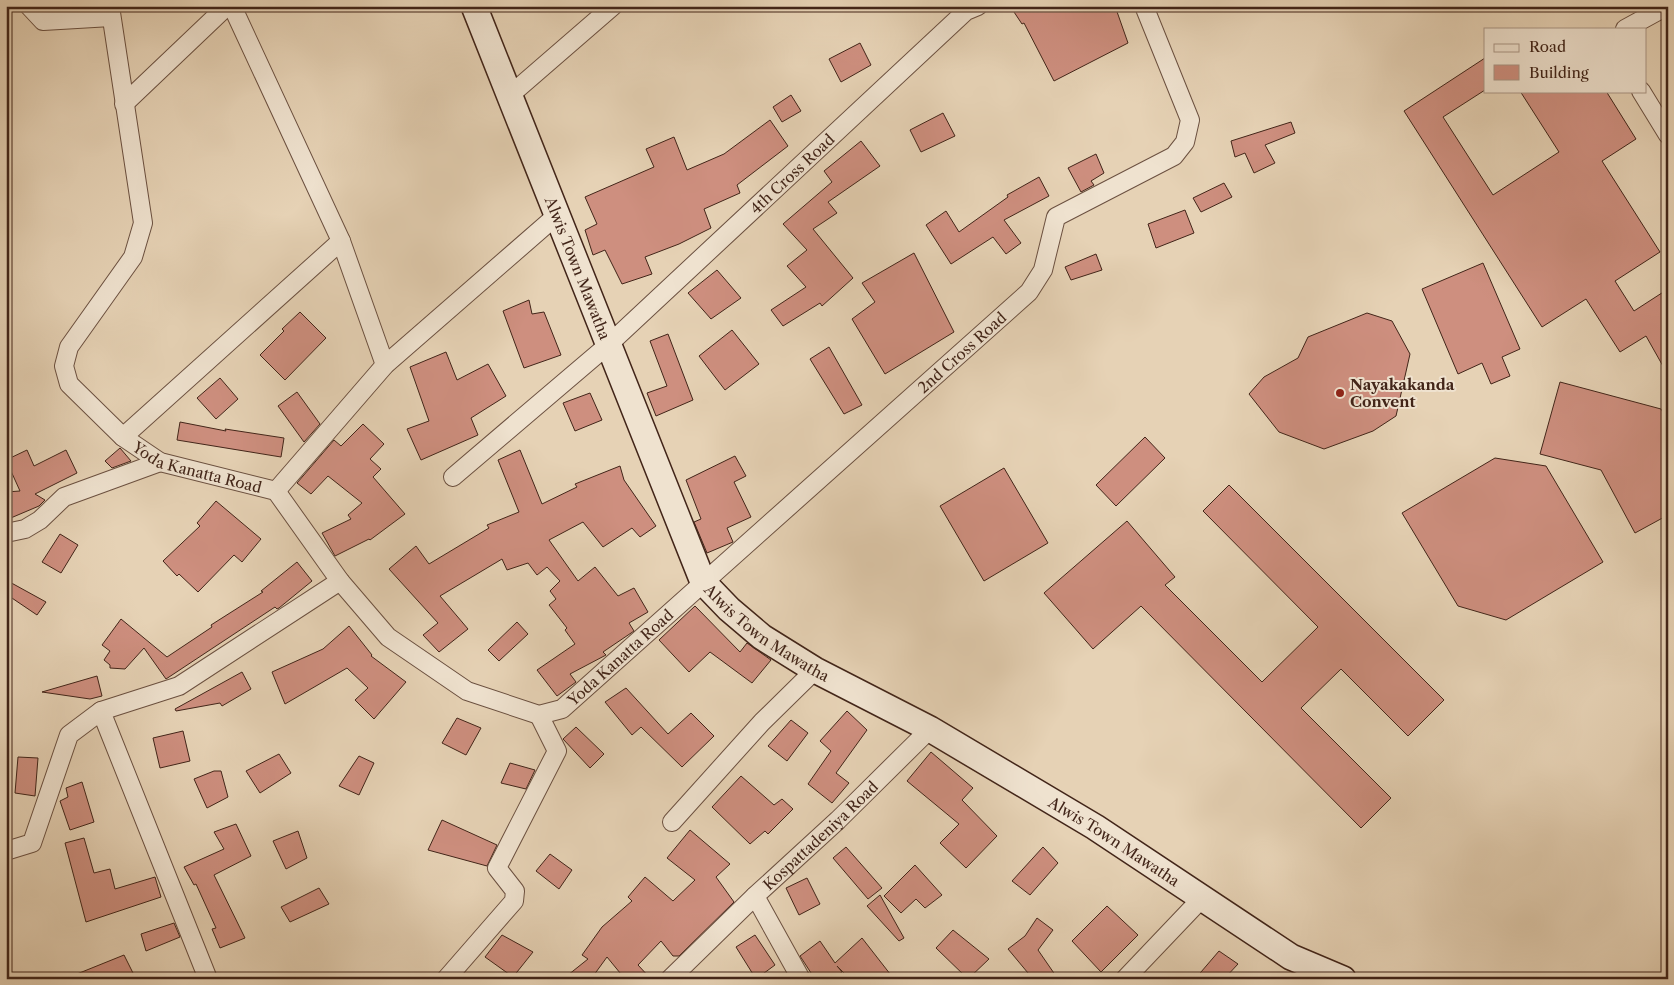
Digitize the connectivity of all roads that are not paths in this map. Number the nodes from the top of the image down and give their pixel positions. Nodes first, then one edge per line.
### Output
1 (29, 6) edge
2 (227, 6) edge
3 (232, 6) edge
4 (474, 6) edge
5 (613, 6) edge
6 (1144, 6) edge
7 (1667, 6) edge
8 (969, 8) edge
9 (111, 12) edge
10 (1628, 28) edge
11 (1642, 92) edge
12 (508, 96) junction
13 (124, 104) junction
14 (1668, 135) edge
15 (556, 216) junction
16 (341, 241) junction
17 (608, 345) junction
18 (385, 365) junction
19 (123, 437) junction
20 (160, 462) junction
21 (453, 476) dead end
22 (276, 491) junction
23 (6, 533) edge
24 (340, 581) junction
25 (703, 582) junction
26 (815, 670) junction
27 (101, 711) junction
28 (539, 715) junction
29 (930, 729) junction
30 (672, 822) dead end
31 (6, 851) edge
32 (755, 896) junction
33 (1203, 897) junction
34 (208, 979) edge
35 (446, 979) edge
36 (670, 979) edge
37 (801, 979) edge
38 (1124, 979) edge
39 (1343, 979) edge

1 - 9 street
2 - 13 street
3 - 16 street
4 - 12 street, Alwis Town Mawatha
5 - 12 street
6 - 25 street, 2nd Cross Road
7 - 10 street
8 - 17 street, 4th Cross Road
9 - 13 street, Yoda Kanatta Road
11 - 14 street
12 - 15 street, Alwis Town Mawatha
13 - 19 street, Yoda Kanatta Road
15 - 17 street, Alwis Town Mawatha
15 - 18 street
16 - 18 street
16 - 19 street
17 - 21 street, 4th Cross Road
17 - 25 street, Alwis Town Mawatha
18 - 22 street
19 - 20 street, Yoda Kanatta Road
20 - 22 street, Yoda Kanatta Road
20 - 23 street
22 - 24 street, Yoda Kanatta Road
24 - 27 street
24 - 28 street, Yoda Kanatta Road
25 - 26 street, Alwis Town Mawatha
25 - 28 street, Yoda Kanatta Road
26 - 29 street, Alwis Town Mawatha
26 - 30 street
27 - 31 street
27 - 34 street
28 - 35 street
29 - 32 street, Kospattadeniya Road
29 - 33 street, Alwis Town Mawatha
32 - 36 street
32 - 37 street, Kospattadeniya Road
33 - 38 street
33 - 39 street, Alwis Town Mawatha

